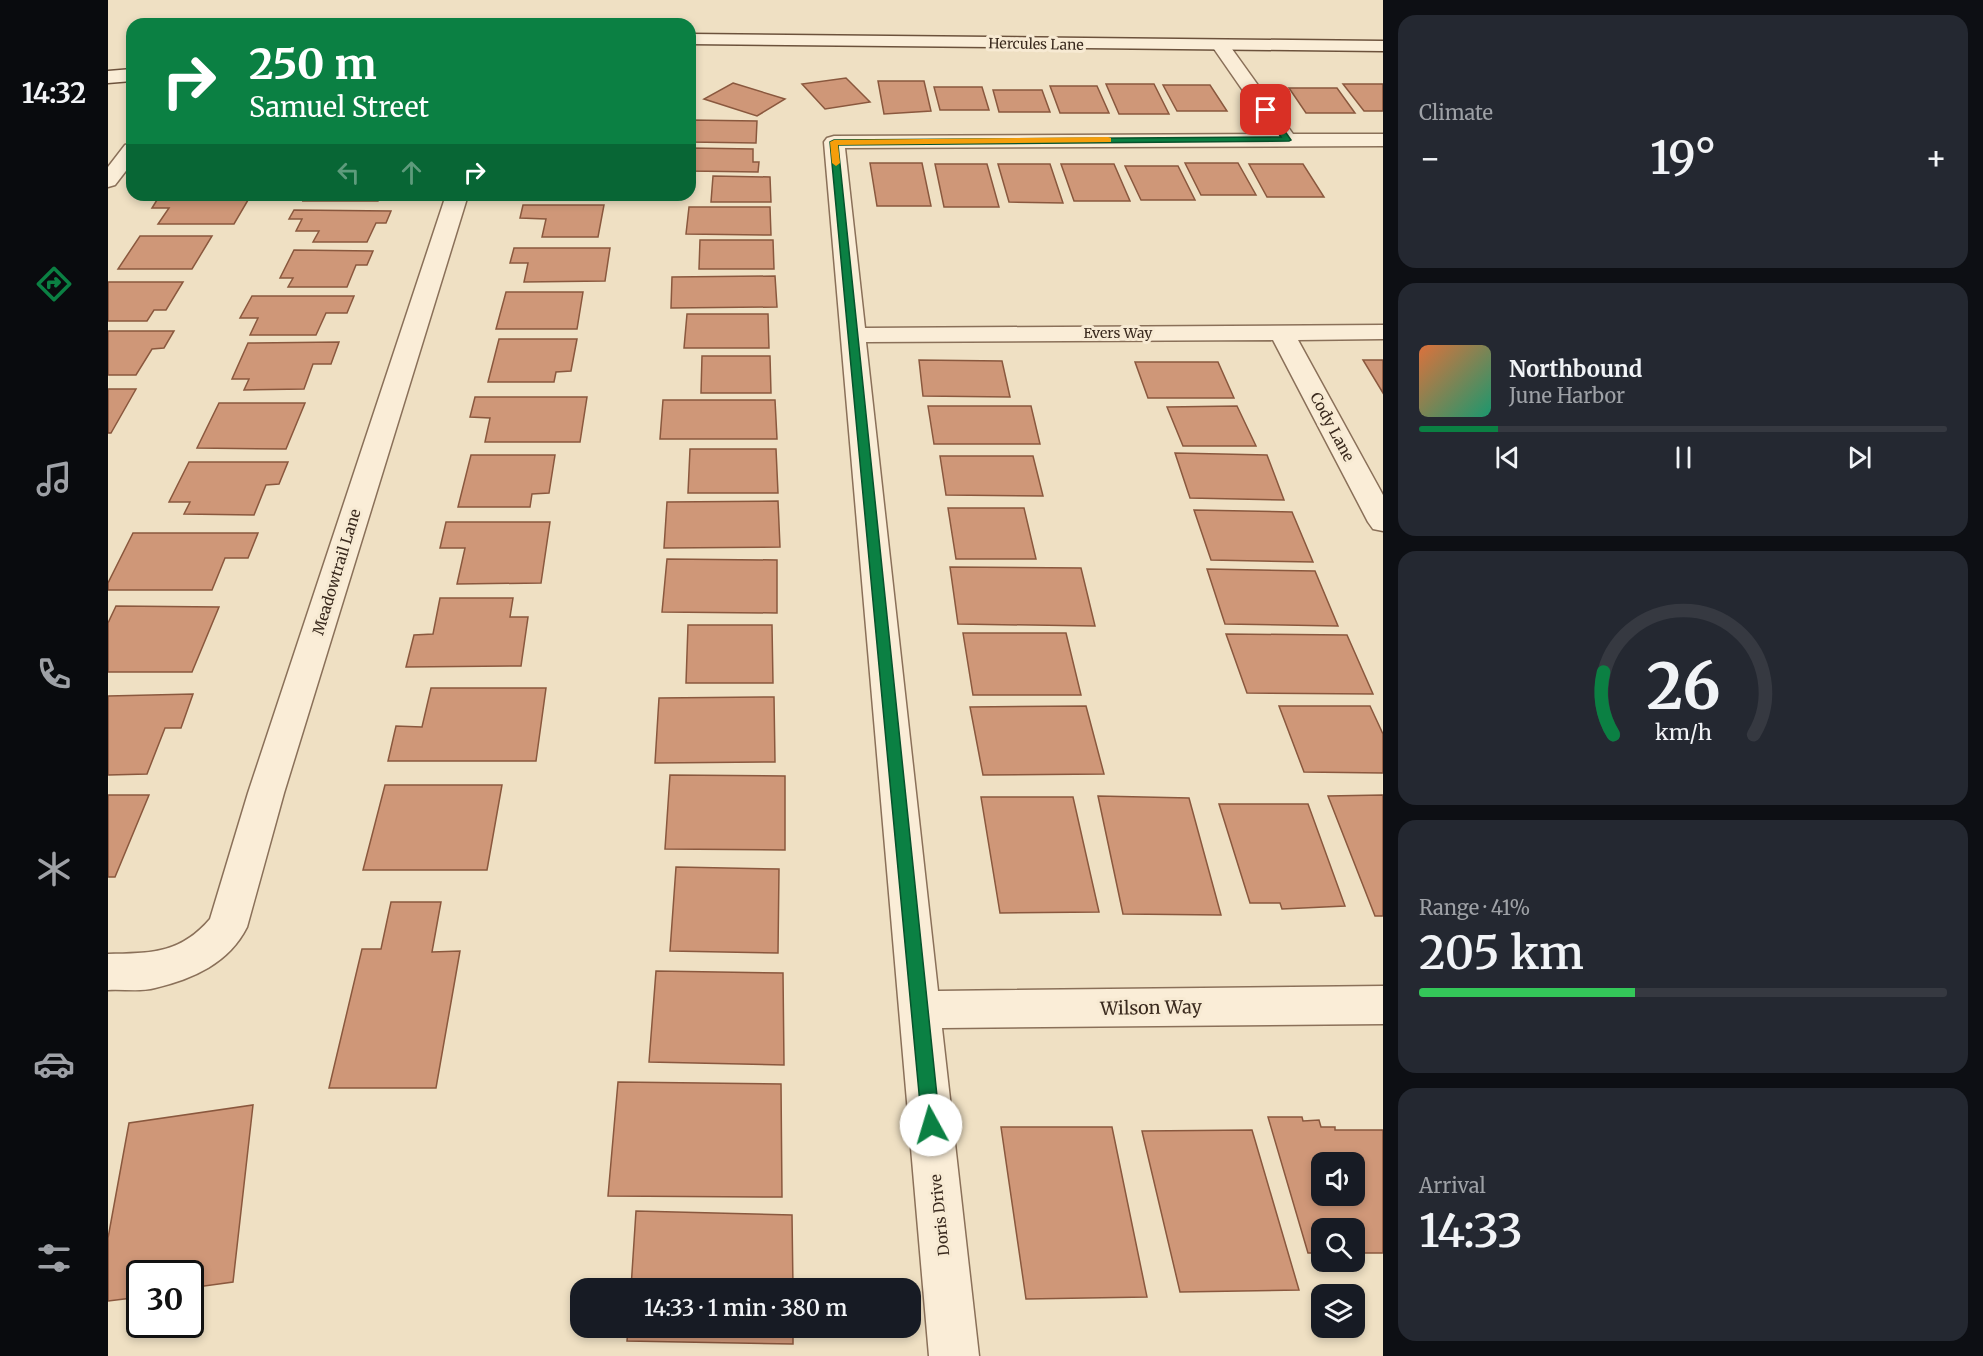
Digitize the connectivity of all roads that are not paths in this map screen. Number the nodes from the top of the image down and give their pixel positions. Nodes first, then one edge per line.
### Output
1 (696, 39) edge
2 (1221, 46) junction
3 (1383, 46) edge
4 (126, 76) edge
5 (108, 77) edge
6 (1287, 140) junction
7 (1383, 140) edge
8 (126, 157) edge
9 (108, 181) edge
10 (455, 201) edge
11 (1281, 332) junction
12 (1383, 332) edge
13 (853, 334) junction
14 (1383, 522) edge
15 (108, 972) edge
16 (1383, 1005) edge
17 (920, 1010) junction
18 (954, 1356) edge

1 - 2 street, Hercules Lane
2 - 3 street, Hercules Lane
2 - 6 street
4 - 5 street
6 - 7 street
6 - 13 street, Doris Drive
8 - 9 street
10 - 15 street, Meadowtrail Lane
11 - 12 street, Evers Way
11 - 13 street, Evers Way
11 - 14 street, Cody Lane
13 - 17 street, Doris Drive
16 - 17 street, Wilson Way
17 - 18 street, Doris Drive

